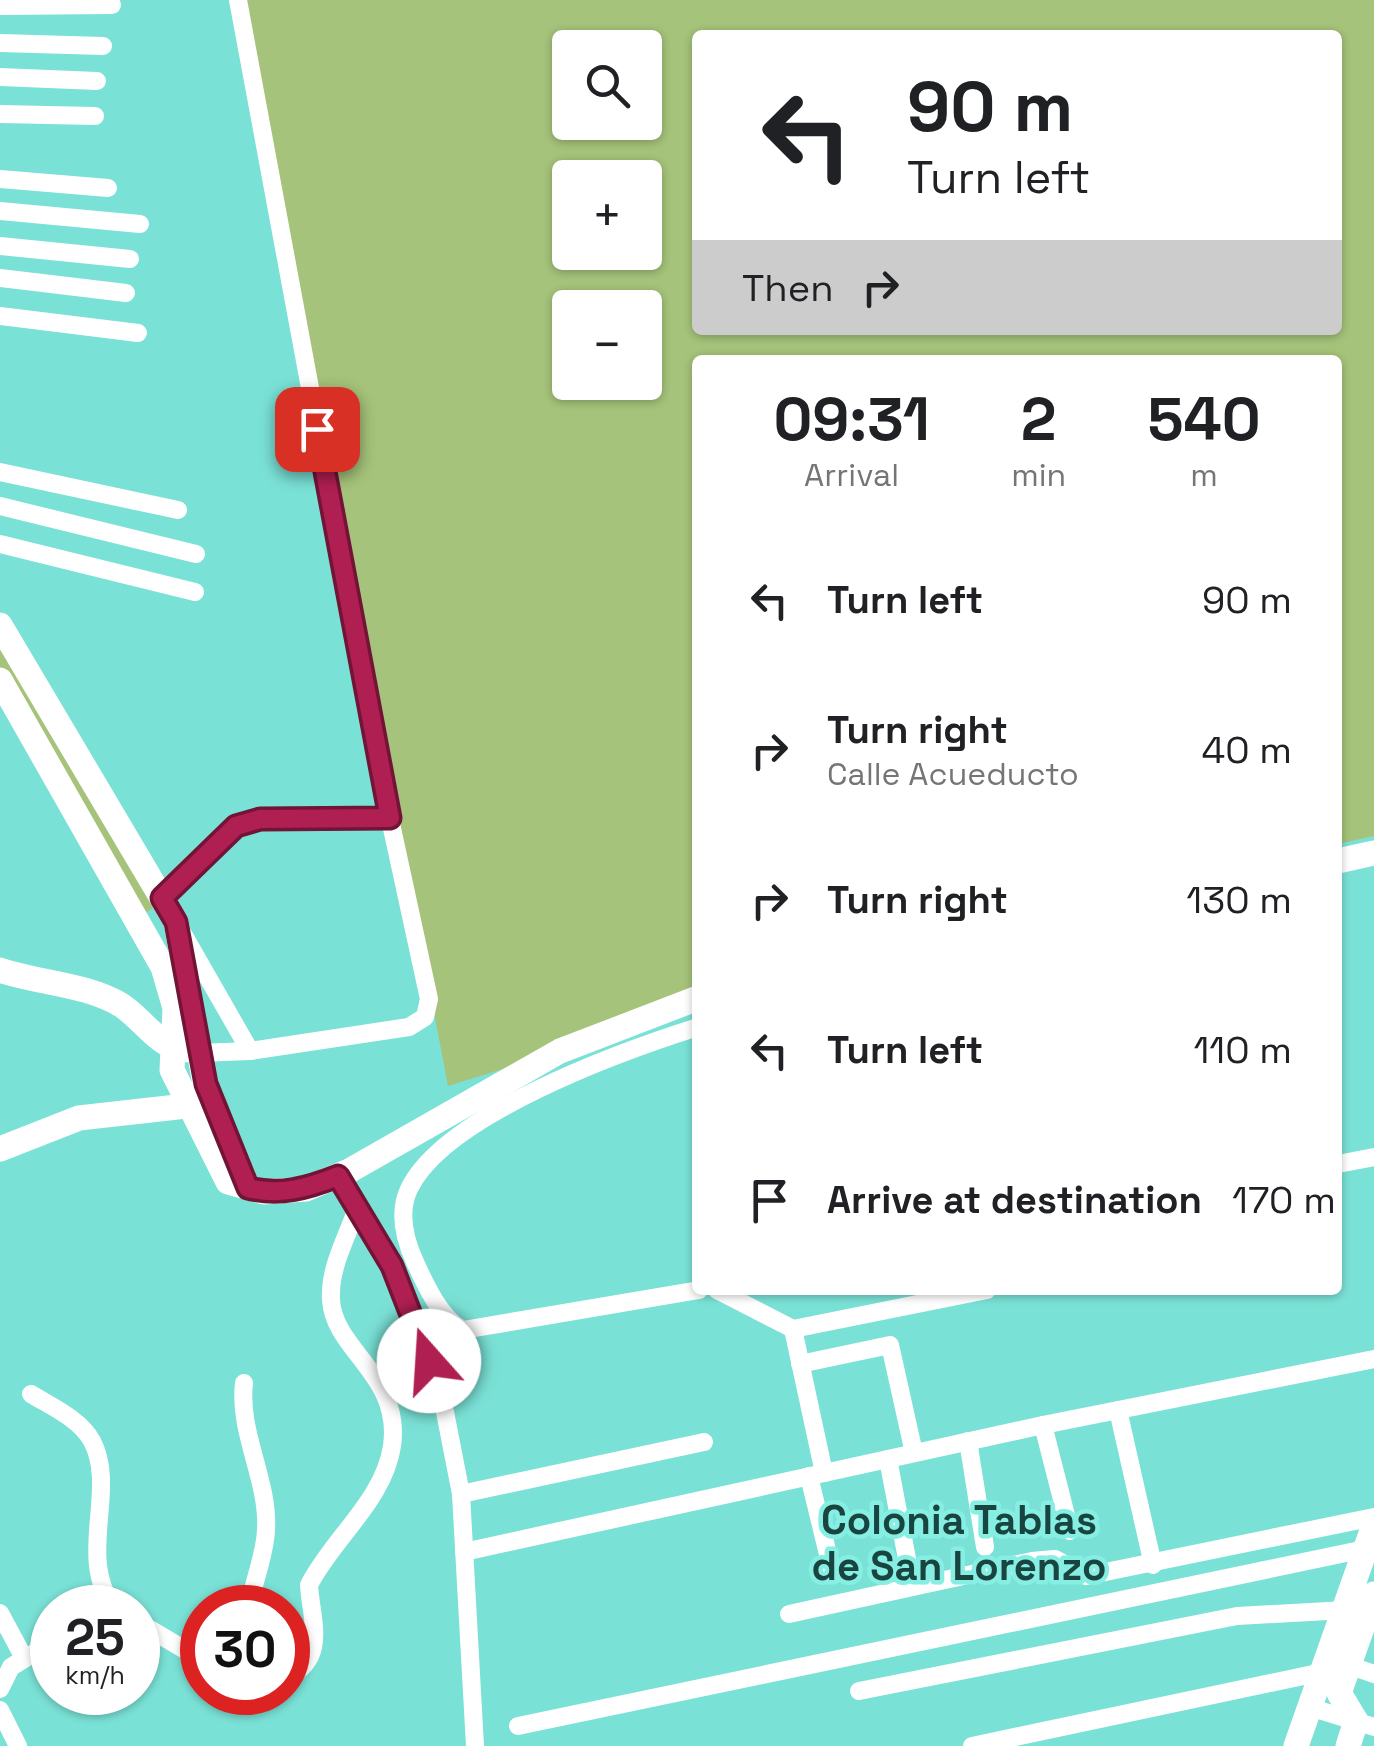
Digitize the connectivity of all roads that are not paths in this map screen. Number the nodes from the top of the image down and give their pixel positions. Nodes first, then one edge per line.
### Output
1 (238, 0) edge
2 (112, 5) dead end
3 (0, 6) edge
4 (0, 44) edge
5 (103, 46) dead end
6 (0, 76) edge
7 (98, 81) dead end
8 (0, 114) edge
9 (94, 116) dead end
10 (0, 179) edge
11 (108, 188) dead end
12 (0, 212) edge
13 (140, 224) dead end
14 (0, 246) edge
15 (130, 259) dead end
16 (0, 278) edge
17 (126, 292) dead end
18 (0, 316) edge
19 (138, 333) dead end
20 (0, 472) edge
21 (0, 506) edge
22 (178, 510) dead end
23 (0, 544) edge
24 (196, 554) dead end
25 (195, 592) dead end
26 (0, 624) edge
27 (0, 680) edge
28 (390, 818) junction
29 (1374, 853) edge
30 (1342, 860) edge
31 (169, 910) junction
32 (144, 930) junction
33 (0, 970) edge
34 (692, 1000) edge
35 (692, 1029) edge
36 (250, 1051) junction
37 (182, 1057) junction
38 (150, 1106) junction
39 (186, 1106) junction
40 (211, 1128) junction
41 (0, 1150) edge
42 (1374, 1157) edge
43 (1342, 1163) edge
44 (338, 1176) junction
45 (356, 1211) junction
46 (692, 1291) edge
47 (728, 1295) edge
48 (961, 1295) edge
49 (793, 1328) junction
50 (1374, 1358) edge
51 (800, 1364) junction
52 (244, 1383) dead end
53 (32, 1394) dead end
54 (1118, 1410) junction
55 (1042, 1425) junction
56 (704, 1442) dead end
57 (968, 1442) junction
58 (914, 1453) junction
59 (888, 1459) junction
60 (816, 1475) junction
61 (460, 1494) junction
62 (1371, 1530) edge
63 (1070, 1531) dead end
64 (985, 1547) dead end
65 (464, 1552) junction
66 (908, 1564) dead end
67 (1153, 1565) junction
68 (833, 1574) dead end
69 (102, 1585) edge
70 (255, 1585) edge
71 (309, 1585) edge
72 (310, 1593) edge
73 (1374, 1594) edge
74 (1346, 1610) junction
75 (0, 1613) edge
76 (789, 1614) dead end
77 (310, 1651) edge
78 (30, 1655) edge
79 (24, 1658) junction
80 (1362, 1670) edge
81 (1324, 1672) junction
82 (0, 1689) edge
83 (858, 1691) dead end
84 (1309, 1707) junction
85 (0, 1710) edge
86 (1365, 1724) edge
87 (518, 1726) dead end
88 (18, 1746) edge
89 (475, 1746) edge
90 (972, 1746) edge
91 (1296, 1746) edge
92 (1348, 1746) edge

1 - 28 street
2 - 3 street
4 - 5 street
6 - 7 street
8 - 9 street
10 - 11 street
12 - 13 street
14 - 15 street
16 - 17 street
18 - 19 street
20 - 22 street
21 - 24 street
23 - 25 street
26 - 31 street
27 - 32 street
28 - 31 street
28 - 36 street
29 - 30 street
31 - 32 street
31 - 36 street
31 - 37 street
32 - 37 street
33 - 37 street
34 - 44 street
35 - 46 street
36 - 37 street
37 - 38 street
37 - 39 street
37 - 40 street
38 - 39 street
38 - 41 street
39 - 40 street
40 - 44 street
42 - 43 street
44 - 45 street
45 - 61 street
45 - 71 street
47 - 49 street
48 - 49 street
49 - 51 street
50 - 54 street
51 - 58 street
51 - 60 street
52 - 70 street
53 - 69 street
54 - 55 street
54 - 67 street
55 - 57 street
55 - 63 street
56 - 61 street
57 - 58 street
57 - 64 street
58 - 59 street
59 - 60 street
59 - 66 street
60 - 65 street
60 - 68 street
61 - 65 street
62 - 67 street
62 - 74 street
62 - 87 street
65 - 89 street
67 - 76 street
72 - 77 street
73 - 80 street
74 - 81 street
74 - 83 street
75 - 79 street
78 - 79 street
79 - 82 street
80 - 81 street
80 - 86 street
81 - 84 street
81 - 90 street
84 - 86 street
84 - 91 street
85 - 88 street
86 - 92 street

